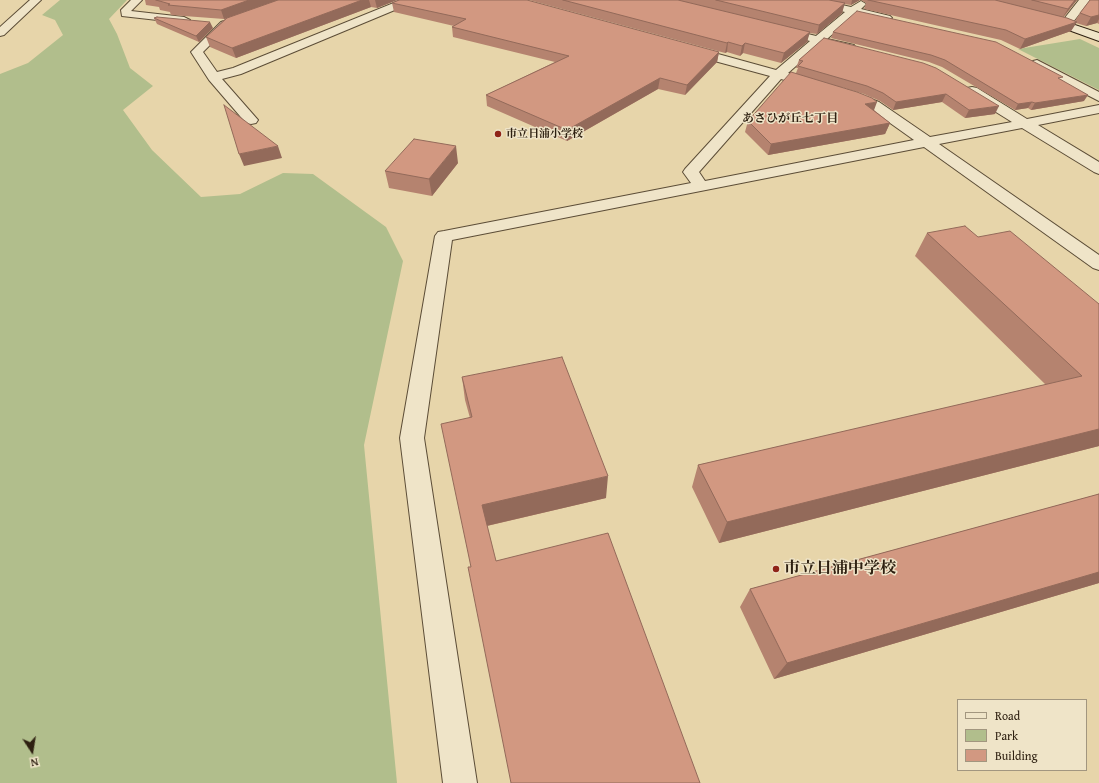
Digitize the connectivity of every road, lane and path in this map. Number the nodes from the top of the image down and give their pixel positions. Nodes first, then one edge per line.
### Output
1 (36, 0) edge
2 (137, 0) edge
3 (410, 0) edge
4 (805, 0) edge
5 (866, 0) edge
6 (1085, 0) edge
7 (853, 11) junction
8 (1033, 14) edge
9 (239, 19) edge
10 (195, 21) edge
11 (898, 21) edge
12 (210, 23) edge
13 (225, 24) junction
14 (1066, 24) junction
15 (765, 27) edge
16 (0, 33) edge
17 (1099, 37) edge
18 (819, 40) junction
19 (680, 47) edge
20 (864, 52) edge
21 (1030, 60) edge
22 (779, 74) junction
23 (214, 77) junction
24 (964, 86) edge
25 (1099, 97) edge
26 (1099, 109) edge
27 (251, 120) dead end
28 (1024, 123) junction
29 (927, 142) junction
30 (1099, 169) edge
31 (701, 186) junction
32 (1099, 264) edge
33 (460, 783) edge

1 - 16 street
2 - 10 street
3 - 23 street
4 - 7 street
5 - 7 street
6 - 14 street
7 - 11 street
7 - 18 street
8 - 14 street
9 - 13 street
12 - 13 street
13 - 23 street
14 - 17 street
15 - 18 street
18 - 20 street
18 - 22 street
19 - 22 street
21 - 25 street
22 - 29 street
22 - 31 street
23 - 27 street
24 - 28 street
26 - 28 street
28 - 29 street
28 - 30 street
29 - 31 street
29 - 32 street
31 - 33 street

